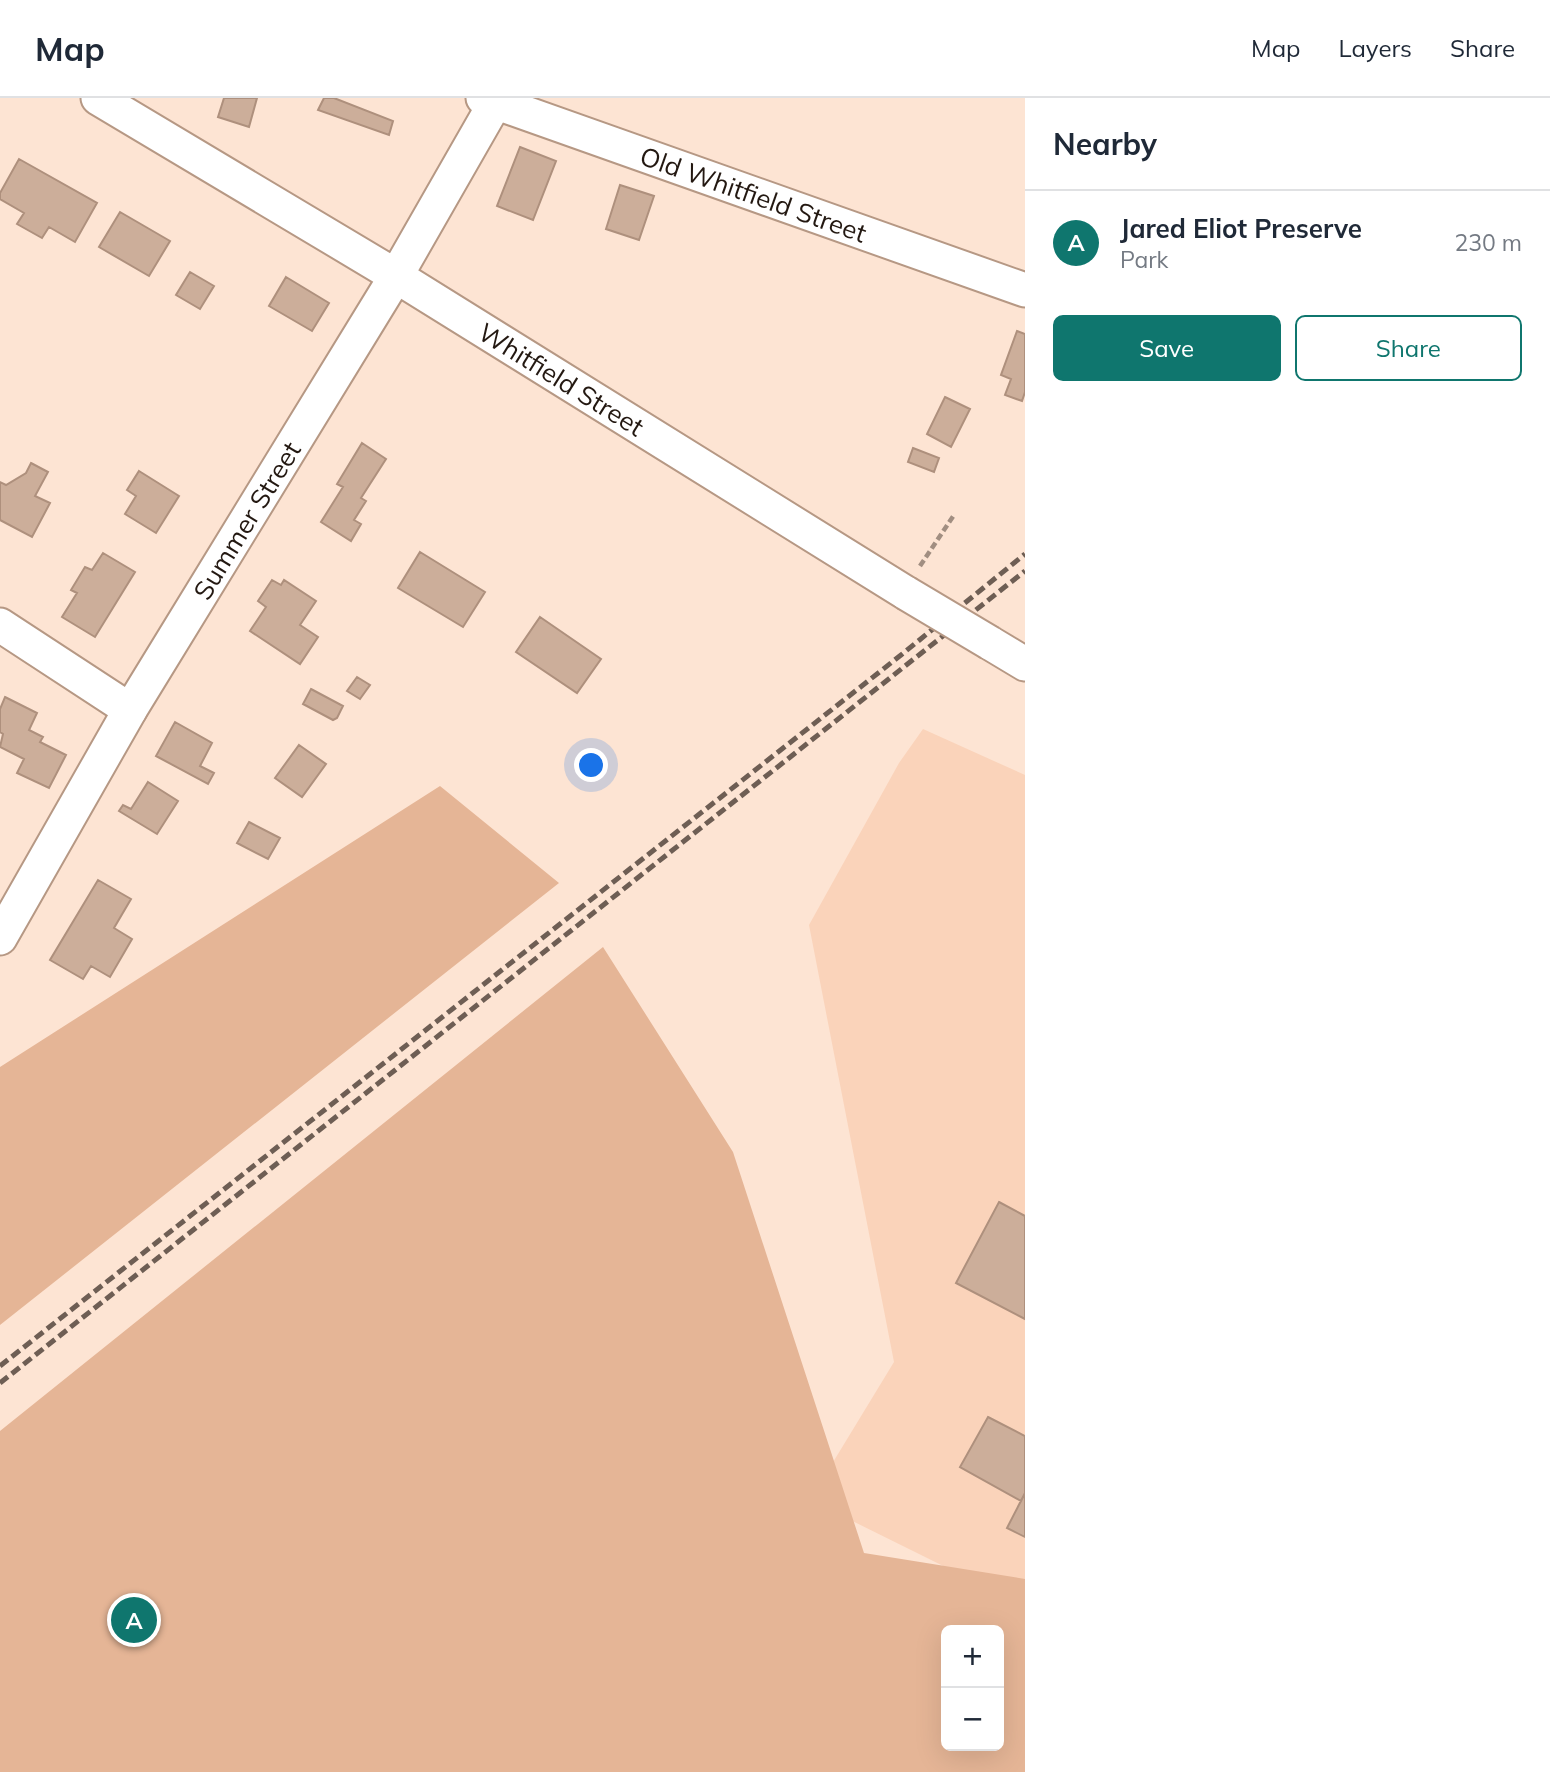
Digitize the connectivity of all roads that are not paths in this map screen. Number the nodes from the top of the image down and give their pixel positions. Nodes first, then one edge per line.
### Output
1 (98, 98) edge
2 (489, 101) edge
3 (396, 276) junction
4 (1023, 282) edge
5 (0, 625) edge
6 (1025, 664) edge
7 (130, 710) junction
8 (0, 938) edge

1 - 3 street, Whitfield Street
2 - 3 street, Summer Street
2 - 4 street, Old Whitfield Street
3 - 6 street, Whitfield Street, bridge
3 - 7 street, Summer Street
5 - 7 street
7 - 8 street, Summer Street

